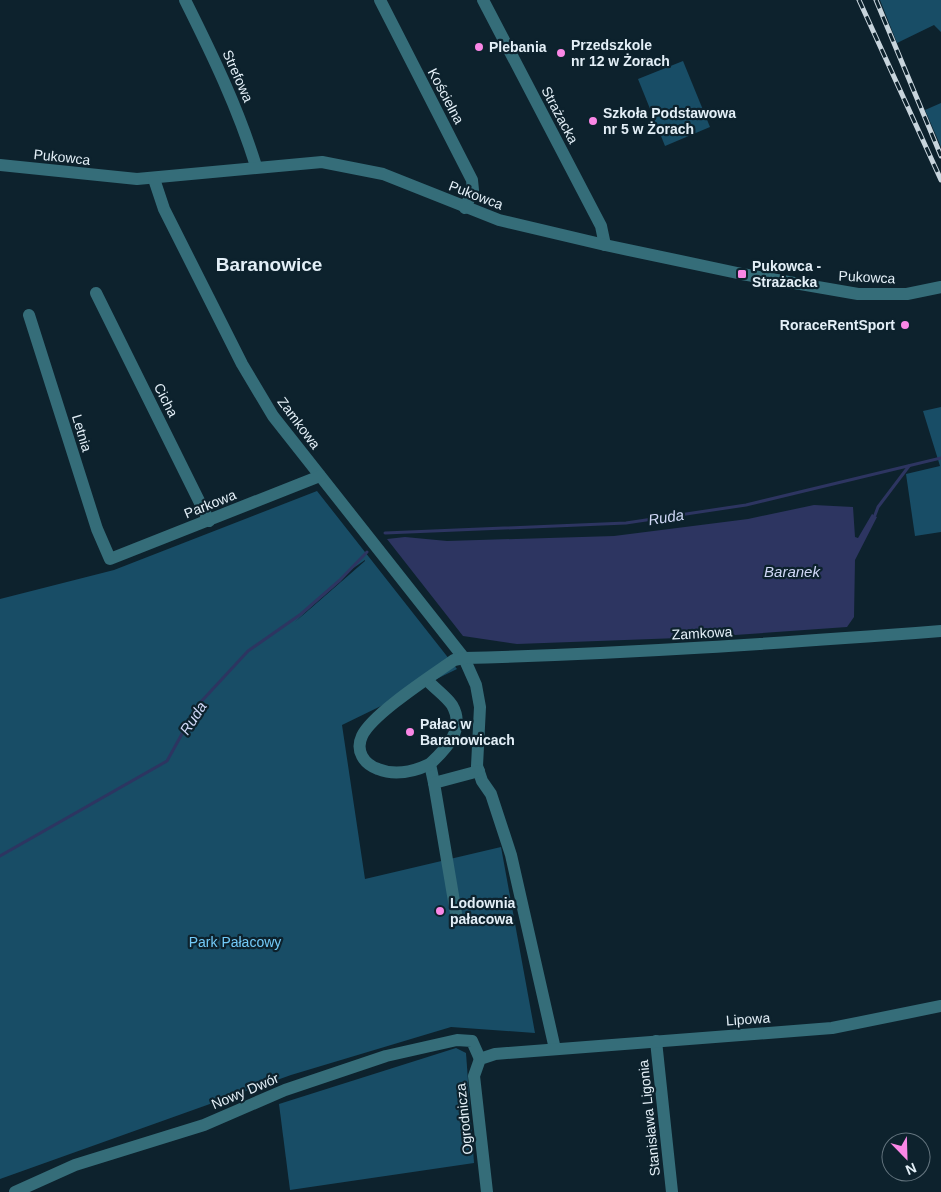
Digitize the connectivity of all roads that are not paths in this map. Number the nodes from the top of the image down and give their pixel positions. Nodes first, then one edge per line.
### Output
1 (185, 0) edge
2 (380, 0) edge
3 (483, 0) edge
4 (0, 165) edge
5 (256, 166) junction
6 (154, 178) junction
7 (465, 208) junction
8 (605, 245) junction
9 (941, 287) edge
10 (96, 294) dead end
11 (29, 315) dead end
12 (320, 476) junction
13 (209, 521) junction
14 (110, 559) joint
15 (941, 631) edge
16 (464, 658) junction
17 (427, 680) junction
18 (430, 764) junction
19 (479, 771) junction
20 (434, 783) junction
21 (457, 919) dead end
22 (941, 1006) edge
23 (656, 1041) junction
24 (555, 1049) junction
25 (480, 1059) junction
26 (15, 1192) edge
27 (487, 1192) edge
28 (672, 1192) edge

1 - 5 street, Strefowa
2 - 7 street, Kościelna
3 - 8 street, Strażacka
4 - 6 street, Pukowca
5 - 6 street, Pukowca
5 - 7 street, Pukowca
6 - 12 street, Zamkowa
7 - 8 street, Pukowca
8 - 9 street, Pukowca
10 - 13 street, Cicha
11 - 14 street, Letnia
12 - 13 street, Parkowa
12 - 16 street, Zamkowa
13 - 14 street, Parkowa
15 - 16 street, Zamkowa
16 - 17 street
16 - 19 street, Zamkowa
17 - 18 street
17 - 18 street
18 - 20 street
19 - 20 street
19 - 24 street, Zamkowa
20 - 21 street
22 - 23 street, Lipowa
23 - 24 street, Lipowa
23 - 28 street, Stanisława Ligonia
24 - 25 street
25 - 26 street, Nowy Dwór
25 - 27 street, Ogrodnicza

